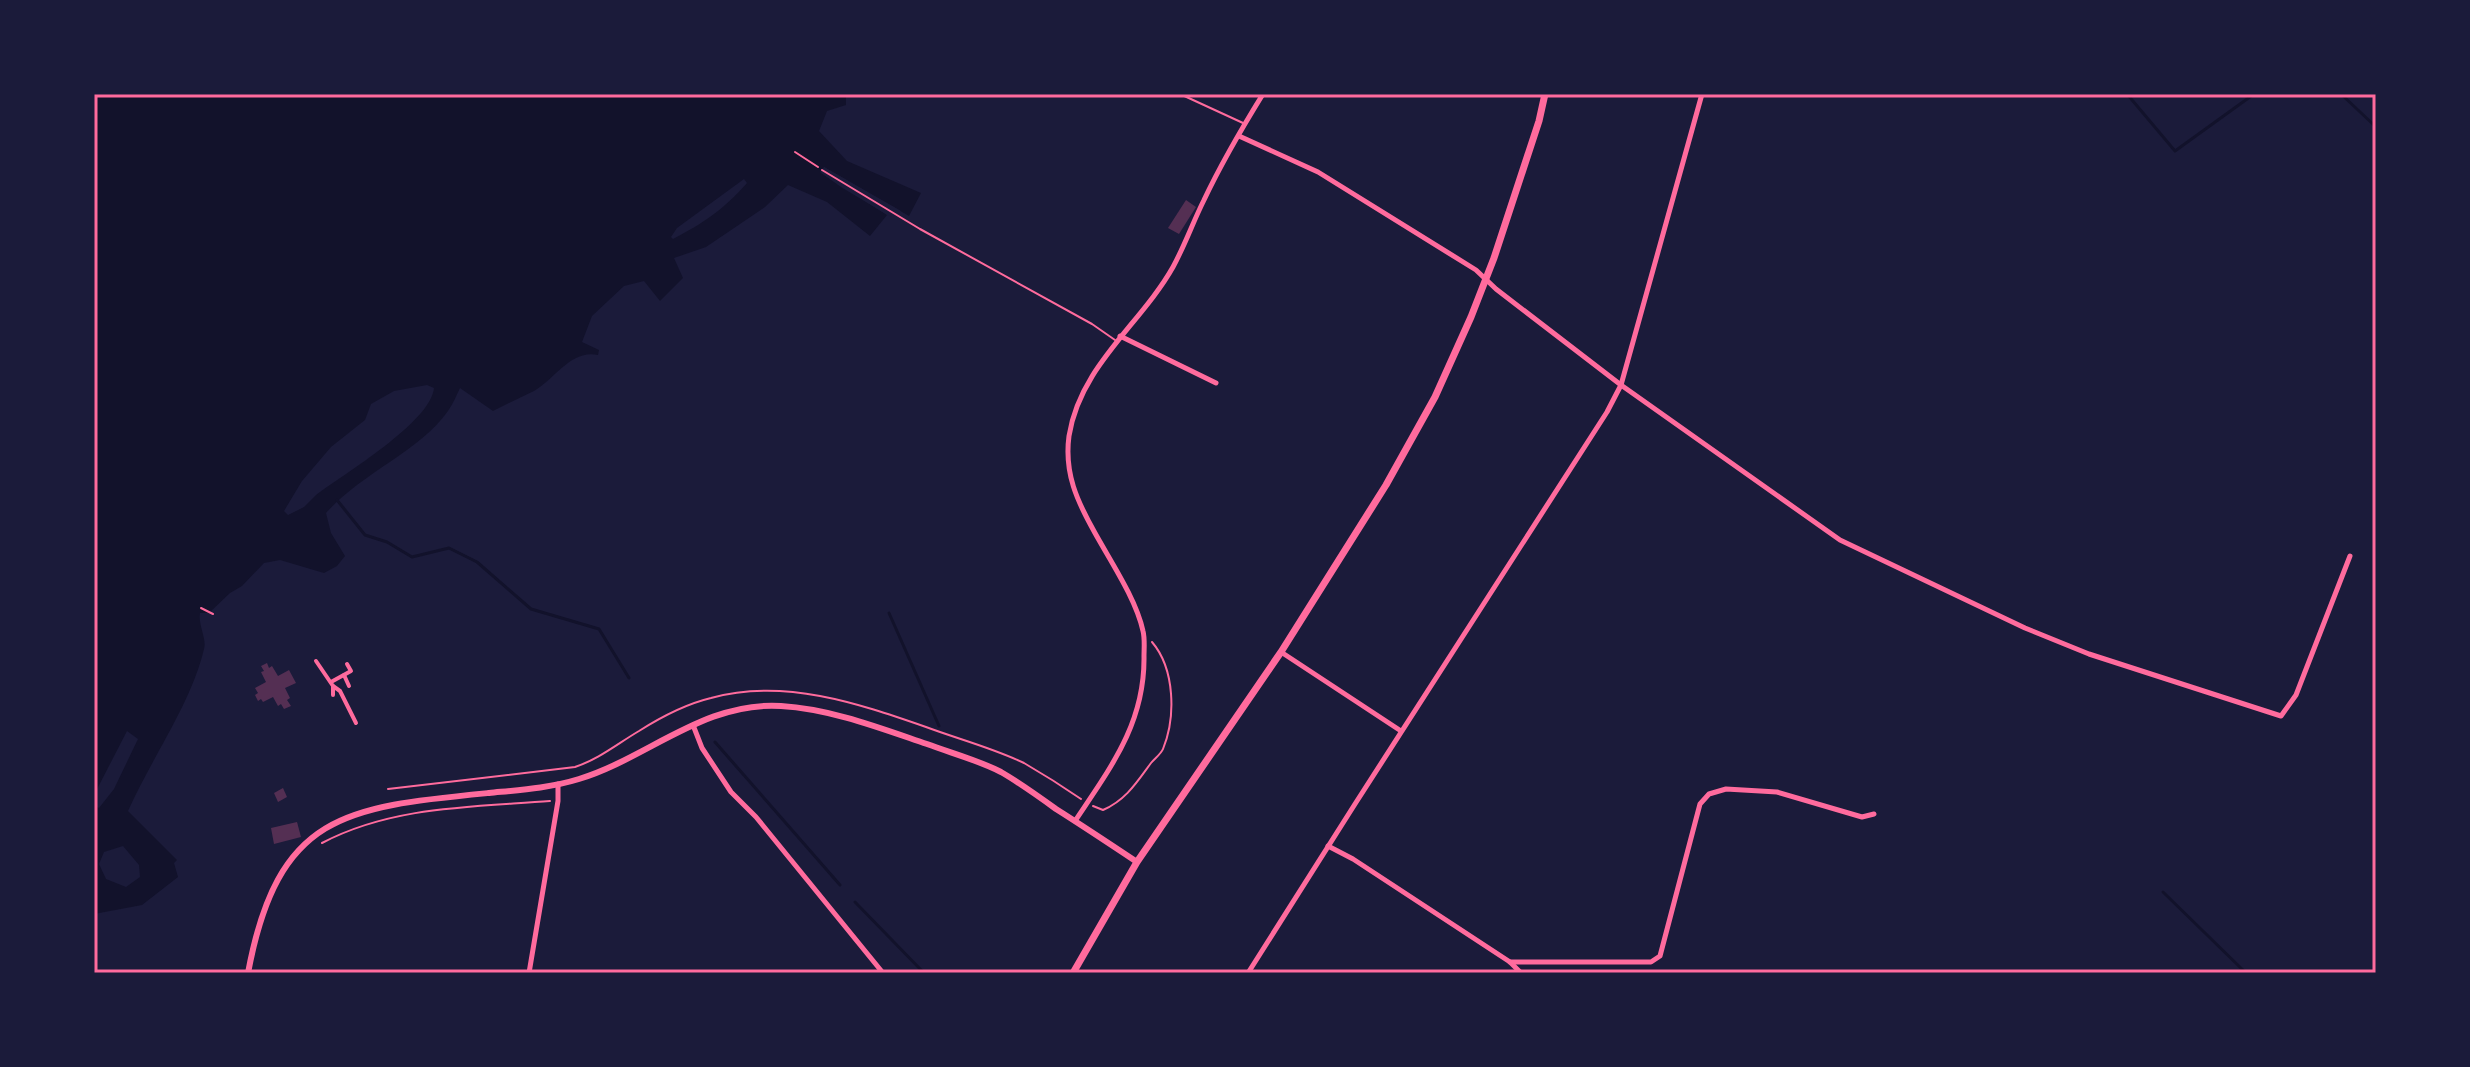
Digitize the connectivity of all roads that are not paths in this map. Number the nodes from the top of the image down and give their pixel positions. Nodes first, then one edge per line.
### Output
1 (1180, 94) edge
2 (1263, 94) edge
3 (1545, 94) edge
4 (1702, 94) edge
5 (1245, 124) junction
6 (1239, 136) junction
7 (822, 170) road end
8 (1486, 278) junction
9 (1118, 339) junction
10 (1216, 383) dead end
11 (1621, 385) junction
12 (2350, 556) dead end
13 (1281, 652) junction
14 (316, 661) dead end
15 (347, 664) dead end
16 (344, 675) junction
17 (332, 684) junction
18 (349, 686) dead end
19 (333, 695) dead end
20 (356, 723) dead end
21 (692, 724) junction
22 (1401, 731) junction
23 (558, 784) junction
24 (1874, 814) dead end
25 (1075, 821) junction
26 (1328, 846) junction
27 (1137, 862) junction
28 (1510, 962) junction
29 (248, 973) edge
30 (529, 973) edge
31 (883, 973) edge
32 (1073, 973) edge
33 (1248, 973) edge
34 (1521, 973) edge

1 - 5 lane
2 - 5 street
3 - 8 main road
4 - 11 street
5 - 6 street
6 - 8 street
6 - 9 street
7 - 9 lane
8 - 11 street
8 - 13 main road
9 - 10 street
9 - 25 street
11 - 12 street
11 - 22 street
13 - 22 street
13 - 27 main road
14 - 17 street
15 - 16 street
16 - 17 street
16 - 18 street
17 - 19 street
17 - 20 street
21 - 23 street
21 - 25 street
21 - 31 street
22 - 26 street
23 - 29 street
23 - 30 street
24 - 28 street
25 - 27 street
26 - 28 street
26 - 33 street
27 - 32 main road
28 - 34 street

